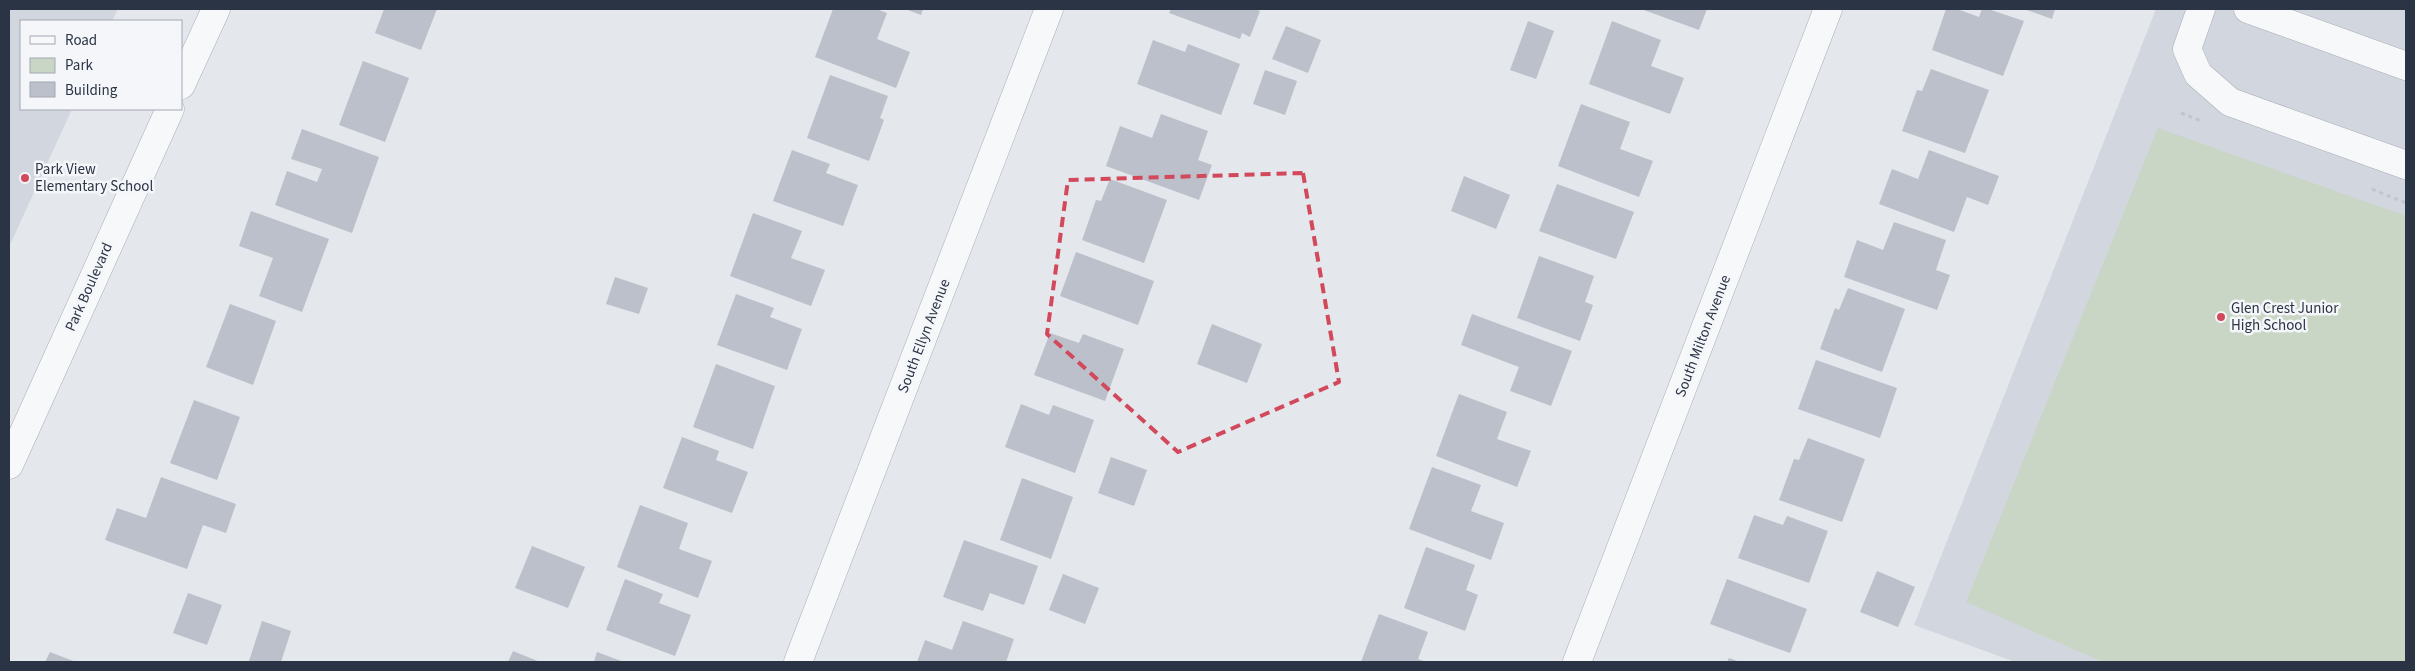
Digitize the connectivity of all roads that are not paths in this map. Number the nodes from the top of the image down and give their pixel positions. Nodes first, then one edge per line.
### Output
1 (216, 9) edge
2 (1049, 9) edge
3 (1828, 9) edge
4 (2201, 9) edge
5 (2248, 9) edge
6 (2406, 66) edge
7 (182, 83) edge
8 (170, 110) edge
9 (2406, 165) edge
10 (9, 465) edge
11 (798, 662) edge
12 (1577, 662) edge

1 - 7 street
2 - 11 street, South Ellyn Avenue
3 - 12 street, South Milton Avenue
4 - 9 street
5 - 6 street
8 - 10 street, Park Boulevard

